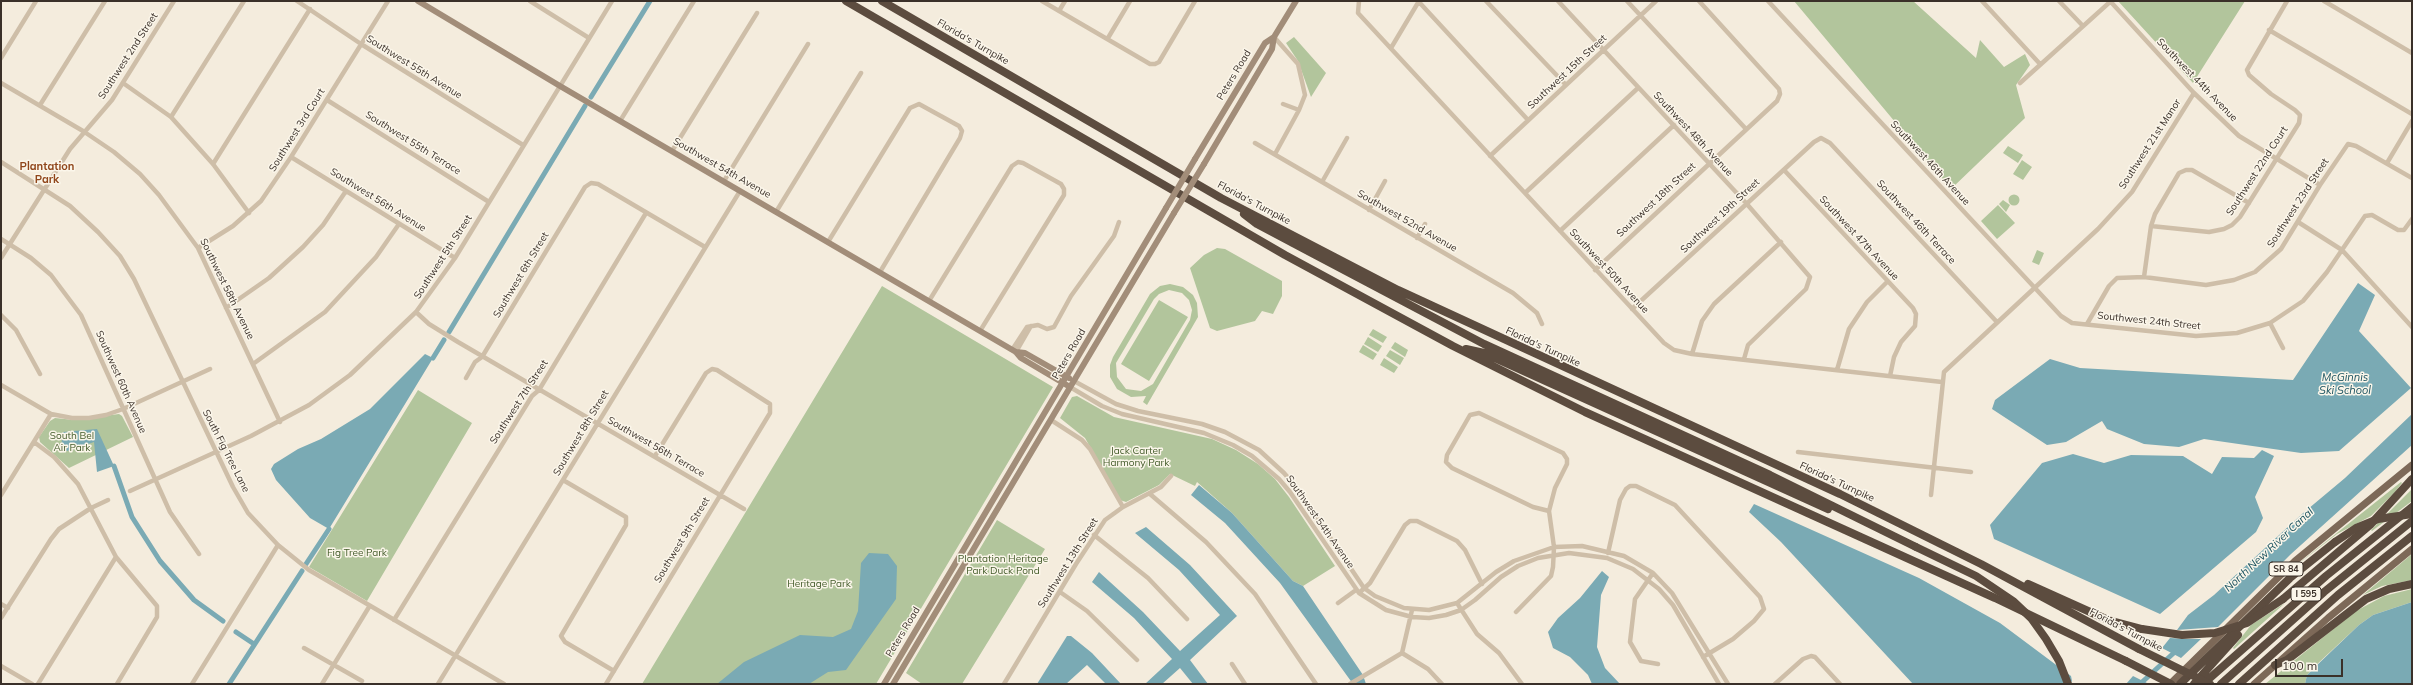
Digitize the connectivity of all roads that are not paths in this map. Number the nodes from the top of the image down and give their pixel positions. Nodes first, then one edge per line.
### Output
1 (36, 1) edge
2 (105, 1) edge
3 (174, 1) edge
4 (244, 1) edge
5 (297, 1) edge
6 (388, 1) edge
7 (418, 1) edge
8 (612, 1) edge
9 (694, 1) edge
10 (846, 1) edge
11 (882, 1) edge
12 (1042, 1) edge
13 (1065, 1) edge
14 (1130, 1) edge
15 (1196, 1) edge
16 (1296, 1) edge
17 (1359, 1) edge
18 (1419, 1) edge
19 (1486, 1) edge
20 (1558, 1) edge
21 (1627, 1) edge
22 (1656, 1) edge
23 (1699, 1) edge
24 (1768, 1) edge
25 (1982, 1) edge
26 (2060, 1) edge
27 (2111, 1) edge
28 (2287, 1) edge
29 (2324, 1) edge
30 (534, 2) edge
31 (310, 9) junction
32 (1059, 11) junction
33 (757, 13) dead end
34 (1640, 16) junction
35 (2083, 26) junction
36 (2269, 30) junction
37 (1274, 37) junction
38 (589, 38) junction
39 (1108, 38) junction
40 (361, 44) junction
41 (808, 44) dead end
42 (1391, 48) junction
43 (1604, 50) junction
44 (2412, 53) edge
45 (1, 58) edge
46 (2040, 64) junction
47 (861, 73) dead end
48 (1, 83) edge
49 (123, 83) junction
50 (2020, 83) dead end
51 (1566, 85) junction
52 (560, 86) junction
53 (1638, 88) junction
54 (2194, 93) junction
55 (327, 100) junction
56 (1283, 104) dead end
57 (40, 105) junction
58 (1299, 110) junction
59 (2412, 114) edge
60 (171, 117) junction
61 (1528, 120) junction
62 (620, 121) junction
63 (2412, 121) edge
64 (1674, 125) junction
65 (1746, 129) junction
66 (83, 131) junction
67 (1347, 138) dead end
68 (1821, 138) joint
69 (1255, 143) dead end
70 (523, 145) junction
71 (672, 151) junction
72 (1275, 154) junction
73 (1490, 156) junction
74 (291, 157) junction
75 (2276, 159) junction
76 (1, 162) edge
77 (2387, 163) junction
78 (213, 164) junction
79 (1709, 164) junction
80 (1784, 170) junction
81 (2412, 178) edge
82 (724, 181) junction
83 (1386, 181) dead end
84 (1322, 182) junction
85 (2320, 185) junction
86 (44, 189) junction
87 (346, 191) junction
88 (740, 191) junction
89 (1525, 193) junction
90 (1221, 198) junction
91 (489, 202) junction
92 (1746, 203) junction
93 (2249, 203) junction
94 (1369, 210) junction
95 (776, 212) junction
96 (249, 213) junction
97 (646, 213) junction
98 (2412, 219) edge
99 (1119, 222) dead end
100 (2298, 222) junction
101 (399, 224) junction
102 (1425, 224) dead end
103 (2151, 226) junction
104 (1560, 231) junction
105 (1417, 238) junction
106 (1, 239) edge
107 (828, 242) junction
108 (1781, 242) junction
109 (10, 244) junction
110 (705, 247) junction
111 (198, 248) junction
112 (2342, 250) junction
113 (1, 258) edge
114 (455, 258) junction
115 (1595, 270) junction
116 (880, 272) junction
117 (2144, 277) junction
118 (1887, 282) junction
119 (2034, 288) junction
120 (929, 301) junction
121 (226, 308) junction
122 (1632, 310) junction
123 (416, 312) junction
124 (1, 315) edge
125 (1996, 321) junction
126 (2270, 323) junction
127 (1542, 324) dead end
128 (2087, 324) junction
129 (2412, 327) edge
130 (980, 331) junction
131 (1453, 346) junction
132 (2283, 348) dead end
133 (1014, 351) junction
134 (1692, 354) junction
135 (482, 356) junction
136 (1744, 359) junction
137 (253, 364) junction
138 (210, 369) dead end
139 (1837, 370) junction
140 (40, 374) dead end
141 (1890, 376) junction
142 (1067, 377) junction
143 (466, 378) dead end
144 (1074, 381) junction
145 (182, 382) junction
146 (1942, 382) junction
147 (1063, 383) junction
148 (1, 385) edge
149 (1070, 387) junction
150 (539, 390) junction
151 (123, 409) junction
152 (51, 414) junction
153 (1051, 420) junction
154 (280, 422) junction
155 (598, 423) junction
156 (34, 442) junction
157 (1798, 452) dead end
158 (215, 453) junction
159 (655, 456) junction
160 (2412, 465) edge
161 (1932, 468) junction
162 (1971, 472) dead end
163 (1171, 476) dead end
164 (2412, 479) edge
165 (154, 480) junction
166 (563, 480) junction
167 (130, 491) dead end
168 (1150, 494) junction
169 (1, 495) edge
170 (720, 495) junction
171 (1930, 495) dead end
172 (108, 500) dead end
173 (1123, 507) junction
174 (2412, 507) edge
175 (91, 508) junction
176 (744, 509) dead end
177 (1549, 511) junction
178 (2412, 514) edge
179 (2412, 521) edge
180 (1094, 535) junction
181 (2412, 536) edge
182 (278, 545) junction
183 (1554, 547) junction
184 (1916, 548) junction
185 (2412, 549) edge
186 (1609, 552) junction
187 (199, 554) dead end
188 (1553, 555) junction
189 (116, 557) junction
190 (1607, 558) junction
191 (1981, 564) junction
192 (1653, 574) junction
193 (1649, 580) junction
194 (1482, 584) junction
195 (2412, 584) edge
196 (1364, 588) junction
197 (1358, 591) junction
198 (1060, 592) junction
199 (1338, 603) dead end
200 (1457, 603) junction
201 (1, 604) edge
202 (369, 606) junction
203 (8, 608) junction
204 (1412, 610) junction
205 (1461, 610) junction
206 (1516, 612) dead end
207 (1412, 617) junction
208 (1, 618) edge
209 (1187, 619) dead end
210 (394, 620) junction
211 (2246, 623) junction
212 (304, 648) dead end
213 (1402, 653) junction
214 (1710, 653) junction
215 (455, 656) junction
216 (1703, 657) junction
217 (1137, 660) dead end
218 (1232, 664) dead end
219 (1658, 664) dead end
220 (333, 665) junction
221 (2275, 665) junction
222 (1, 666) edge
223 (614, 671) junction
224 (362, 681) dead end
225 (32, 684) edge
226 (38, 684) edge
227 (117, 684) edge
228 (192, 684) edge
229 (322, 684) edge
230 (438, 684) edge
231 (504, 684) edge
232 (606, 684) edge
233 (885, 684) edge
234 (893, 684) edge
235 (1004, 684) edge
236 (1245, 684) edge
237 (1316, 684) edge
238 (1350, 684) edge
239 (1442, 684) edge
240 (1522, 684) edge
241 (1719, 684) edge
242 (1728, 684) edge
243 (1775, 684) edge
244 (1840, 684) edge
245 (2068, 684) edge
246 (2171, 684) edge
247 (2180, 684) edge
248 (2194, 684) edge
249 (2203, 684) edge
250 (2210, 684) edge
251 (2221, 684) edge
252 (2239, 684) edge
253 (2254, 684) edge

1 - 45 street
2 - 57 street
3 - 49 street, Southwest 2nd Street
4 - 60 street
5 - 31 street, Southwest 55th Avenue
6 - 40 street, Southwest 3rd Court
7 - 52 main road, Southwest 54th Avenue
8 - 38 street, Southwest 5th Street
9 - 62 street
10 - 131 highway
11 - 90 highway, Florida's Turnpike
12 - 32 street
13 - 32 street
14 - 39 street
15 - 39 street
16 - 37 main road, Peters Road
17 - 42 street, Southwest 50th Avenue
18 - 42 street
18 - 61 street
19 - 51 street
20 - 43 street, Southwest 48th Avenue
21 - 34 street
22 - 34 street, Southwest 15th Street
23 - 65 street, Southwest 18th Street
24 - 119 street, Southwest 46th Avenue
25 - 46 street
26 - 35 street
27 - 35 street
27 - 54 street, Southwest 44th Avenue
28 - 36 street
29 - 44 street
30 - 38 street
31 - 40 street, Southwest 55th Avenue
31 - 78 street
32 - 39 street
33 - 71 street
34 - 43 street, Southwest 15th Street
34 - 65 street
35 - 46 street
36 - 59 street
36 - 75 street, Southwest 22nd Court
37 - 58 street
37 - 142 main road, Peters Road, bridge
37 - 144 main road, Peters Road, bridge
38 - 52 street, Southwest 5th Street
40 - 55 street, Southwest 3rd Court
40 - 70 street, Southwest 55th Avenue
41 - 82 street
42 - 73 street, Southwest 50th Avenue
43 - 51 street, Southwest 15th Street
43 - 53 street, Southwest 48th Avenue
46 - 50 street
47 - 95 street
48 - 57 street, Southwest 58th Avenue
49 - 60 street
49 - 66 street, Southwest 2nd Street
51 - 61 street, Southwest 15th Street
52 - 62 main road, Southwest 54th Avenue
52 - 70 street, Southwest 5th Street
53 - 64 street, Southwest 48th Avenue
53 - 89 street
54 - 75 street, Southwest 44th Avenue
54 - 119 street, Southwest 21st Manor
55 - 74 street, Southwest 3rd Court
55 - 91 street, Southwest 55th Terrace
56 - 58 street
57 - 66 street, Southwest 58th Avenue
58 - 72 street
60 - 78 street
61 - 73 street, Southwest 15th Street
62 - 71 main road, Southwest 54th Avenue
63 - 77 street
64 - 79 street, Southwest 48th Avenue
64 - 104 street
65 - 79 street, Southwest 18th Street
66 - 86 street, Southwest 2nd Street
66 - 111 street, Southwest 58th Avenue
67 - 84 street
68 - 80 street, Southwest 19th Street
68 - 125 street, Southwest 46th Terrace
69 - 72 street, Southwest 52nd Avenue
70 - 91 street, Southwest 5th Street
71 - 82 main road, Southwest 54th Avenue
72 - 84 street, Southwest 52nd Avenue
73 - 89 street, Southwest 50th Avenue
74 - 87 street, Southwest 56th Avenue
74 - 96 street, Southwest 3rd Court
75 - 85 street, Southwest 44th Avenue
75 - 93 street, Southwest 22nd Court
76 - 86 street, South Fig Tree Lane
77 - 81 street
77 - 85 street, Southwest 23rd Street
78 - 96 street
79 - 92 street, Southwest 48th Avenue
79 - 115 street, Southwest 18th Street
80 - 92 street, Southwest 19th Street
80 - 118 street, Southwest 47th Avenue
82 - 88 main road, Southwest 54th Avenue
83 - 94 street
84 - 94 street, Southwest 52nd Avenue
85 - 100 street, Southwest 23rd Street
86 - 109 street, Southwest 2nd Street
86 - 145 street, South Fig Tree Lane
87 - 101 street, Southwest 56th Avenue
87 - 121 street
88 - 95 main road, Southwest 54th Avenue
88 - 110 street, Southwest 8th Street
89 - 104 street, Southwest 50th Avenue
90 - 184 highway
90 - 191 highway, Florida's Turnpike
91 - 114 street, Southwest 5th Street
92 - 108 street, Southwest 48th Avenue
92 - 122 street, Southwest 19th Street
93 - 103 street, Southwest 22nd Court
93 - 103 street
94 - 105 street, Southwest 52nd Avenue
95 - 107 main road, Southwest 54th Avenue
96 - 111 street, Southwest 3rd Court
97 - 110 street
97 - 135 street, Southwest 6th Street
97 - 150 street, Southwest 7th Street
98 - 112 street, Southwest 24th Street
99 - 133 street
100 - 112 street
100 - 117 street, Southwest 23rd Street
101 - 114 street, Southwest 56th Avenue
101 - 137 street
102 - 105 street
103 - 117 street
104 - 115 street, Southwest 50th Avenue
105 - 127 street, Southwest 52nd Avenue
106 - 109 street, Southwest 60th Avenue
107 - 116 main road, Southwest 54th Avenue
107 - 116 street
108 - 134 street
108 - 136 street, Southwest 48th Avenue
109 - 113 street, Southwest 2nd Street
109 - 151 street, Southwest 60th Avenue
110 - 155 street, Southwest 8th Street
111 - 121 street, Southwest 58th Avenue
112 - 126 street, Southwest 24th Street
112 - 129 street
114 - 123 street, Southwest 5th Street
115 - 122 street, Southwest 50th Avenue
116 - 120 main road, Southwest 54th Avenue
117 - 128 street, Southwest 23rd Street
118 - 139 street
118 - 141 street, Southwest 47th Avenue
119 - 125 street
119 - 128 street, Southwest 46th Avenue
120 - 130 main road, Southwest 54th Avenue
120 - 130 street
121 - 137 street, Southwest 58th Avenue
122 - 134 street, Southwest 50th Avenue
123 - 135 street, Southwest 56th Terrace
123 - 154 street, Southwest 5th Street
124 - 140 street
125 - 146 street
126 - 128 street, Southwest 24th Street
126 - 132 street
130 - 133 main road, Southwest 54th Avenue
131 - 184 highway
131 - 246 highway, bridge
133 - 142 main road, Southwest 54th Avenue
133 - 147 main road, Southwest 54th Avenue
134 - 136 street, Southwest 50th Avenue
135 - 143 street, Southwest 6th Street
135 - 150 street, Southwest 56th Terrace
136 - 139 street, Southwest 50th Avenue
137 - 154 street, Southwest 58th Avenue
138 - 145 street
139 - 141 street, Southwest 50th Avenue
141 - 146 street, Southwest 50th Avenue
142 - 144 main road, Southwest 54th Avenue
142 - 147 main road, Peters Road
144 - 149 main road, Peters Road
144 - 196 street, Southwest 54th Avenue
145 - 151 street
145 - 158 street, South Fig Tree Lane
146 - 161 street
147 - 149 main road, Southwest 54th Avenue
147 - 233 main road, Peters Road
148 - 152 street
149 - 153 main road, Peters Road
149 - 197 street, Southwest 54th Avenue
150 - 155 street, Southwest 56th Terrace
150 - 210 street, Southwest 7th Street
151 - 152 street
151 - 165 street, Southwest 60th Avenue
152 - 156 street
153 - 173 street
153 - 234 main road, Peters Road
154 - 158 street, Southwest 5th Street
155 - 159 street, Southwest 56th Terrace
155 - 166 street, Southwest 8th Street
156 - 169 street
156 - 175 street
157 - 161 street
158 - 165 street, Southwest 5th Street
158 - 182 street, South Fig Tree Lane
159 - 170 street, Southwest 56th Terrace
159 - 170 street, Southwest 9th Street
160 - 246 main road, SR 84
161 - 162 street
161 - 171 street
163 - 168 street, Southwest 13th Street
164 - 191 highway, bridge
165 - 167 street, Southwest 5th Street
165 - 187 street, Southwest 60th Avenue
166 - 215 street, Southwest 8th Street
166 - 223 street
168 - 173 street, Southwest 13th Street
168 - 237 street
170 - 176 street, Southwest 56th Terrace
170 - 223 street, Southwest 9th Street
172 - 175 street
173 - 180 street, Southwest 13th Street
174 - 249 highway, I 595
175 - 189 street
175 - 203 street
177 - 177 street
177 - 183 street
178 - 211 highway, bridge
179 - 251 highway
180 - 198 street, Southwest 13th Street
180 - 209 street
181 - 252 highway, I 595
182 - 202 street, South Fig Tree Lane
182 - 228 street
183 - 186 street
183 - 188 street
183 - 194 street
184 - 245 highway, bridge
185 - 221 main road
186 - 190 street
186 - 192 street
186 - 214 street
188 - 190 street
188 - 205 street
188 - 206 street
189 - 226 street
189 - 227 street
190 - 193 street
191 - 250 highway, Florida's Turnpike, bridge
192 - 193 street
192 - 214 street
193 - 216 street
193 - 219 street
194 - 196 street
194 - 200 street
195 - 221 highway
196 - 197 street
196 - 204 street, Southwest 54th Avenue
197 - 199 street
197 - 207 street, Southwest 54th Avenue
198 - 217 street
198 - 235 street, Southwest 13th Street
200 - 204 street
200 - 205 street
201 - 203 street
202 - 210 street, South Fig Tree Lane
202 - 220 street
203 - 208 street
204 - 207 street
205 - 207 street, Southwest 54th Avenue
205 - 240 street
207 - 213 street
210 - 215 street, South Fig Tree Lane
211 - 247 highway
211 - 248 highway
212 - 220 street
213 - 238 street
213 - 239 street
214 - 216 street
214 - 242 street
215 - 230 street, Southwest 8th Street
215 - 231 street, South Fig Tree Lane
216 - 241 street
218 - 236 street
220 - 224 street
220 - 229 street
221 - 253 main road
222 - 225 street
223 - 232 street, Southwest 9th Street
243 - 244 street

